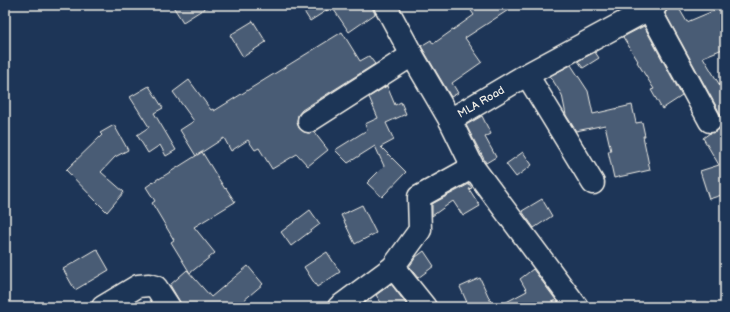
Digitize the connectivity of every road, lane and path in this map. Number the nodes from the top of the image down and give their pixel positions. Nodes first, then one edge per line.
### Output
1 (385, 5) edge
2 (652, 7) edge
3 (412, 55) junction
4 (527, 75) junction
5 (450, 120) junction
6 (308, 121) dead end
7 (710, 121) dead end
8 (473, 167) junction
9 (593, 183) dead end
10 (393, 267) junction
11 (103, 307) edge
12 (170, 307) edge
13 (340, 307) edge
14 (425, 307) edge
15 (577, 307) edge

1 - 3 street
2 - 4 street, MLA Road
2 - 7 street
3 - 5 street
3 - 6 street
4 - 5 street, MLA Road
4 - 9 street
5 - 8 street, MLA Road
8 - 10 street
8 - 15 street, MLA Road
10 - 13 street
10 - 14 street
11 - 12 street

